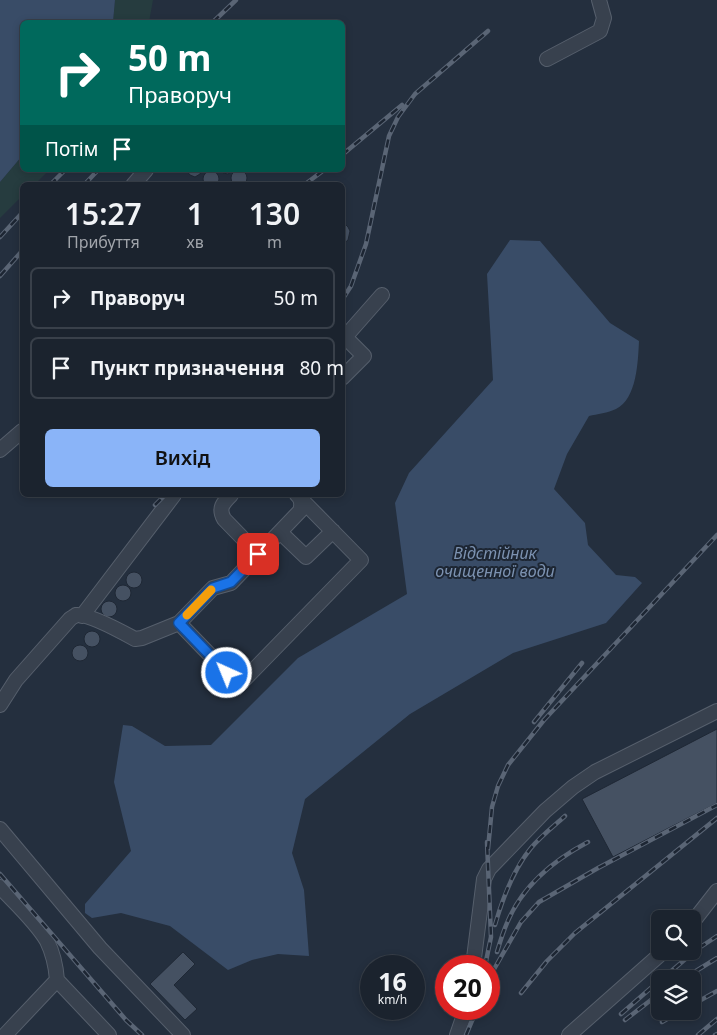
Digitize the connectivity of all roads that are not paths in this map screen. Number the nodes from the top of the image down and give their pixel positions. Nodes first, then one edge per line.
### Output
1 (599, 0) edge
2 (547, 59) dead end
3 (144, 172) edge
4 (136, 182) edge
5 (382, 295) dead end
6 (345, 337) edge
7 (345, 337) edge
8 (345, 375) edge
9 (20, 433) edge
10 (0, 450) edge
11 (172, 497) edge
12 (229, 497) edge
13 (299, 497) edge
14 (300, 497) edge
15 (332, 531) junction
16 (280, 532) junction
17 (258, 554) junction
18 (82, 616) junction
19 (179, 623) junction
20 (0, 705) edge
21 (717, 711) edge
22 (0, 829) edge
23 (0, 887) edge
24 (717, 891) edge
25 (701, 911) edge
26 (474, 955) edge
27 (654, 960) edge
28 (57, 980) junction
29 (462, 1020) edge
30 (4, 1035) edge
31 (109, 1035) edge
32 (183, 1035) edge
33 (457, 1035) edge
34 (569, 1035) edge

1 - 2 lane
3 - 4 lane
5 - 7 lane
6 - 8 lane
9 - 10 lane
11 - 18 lane
12 - 17 lane
13 - 16 lane
14 - 15 lane
15 - 16 lane
15 - 19 lane
16 - 17 lane
17 - 19 lane
18 - 19 lane
18 - 20 lane
21 - 26 lane
22 - 32 lane
23 - 28 lane
24 - 25 lane
27 - 34 lane
28 - 30 lane
28 - 31 lane
29 - 33 lane

